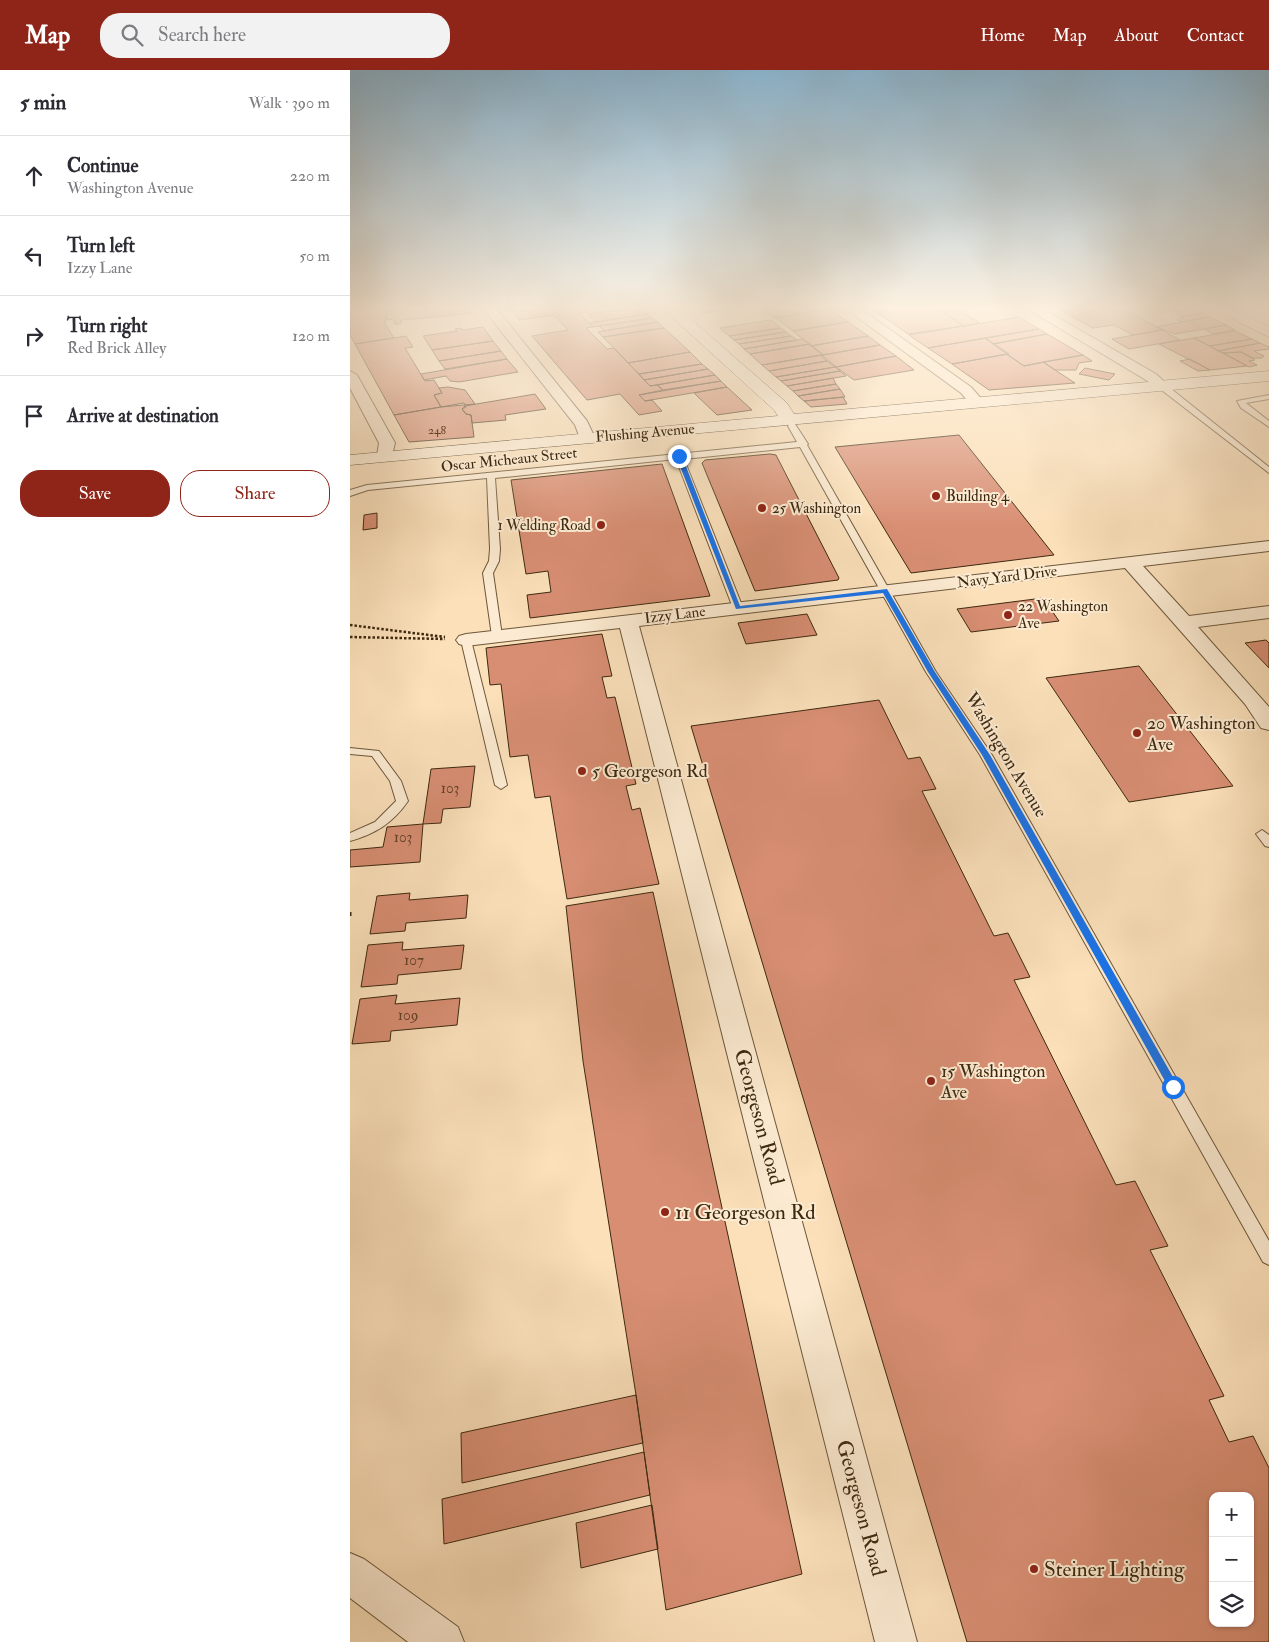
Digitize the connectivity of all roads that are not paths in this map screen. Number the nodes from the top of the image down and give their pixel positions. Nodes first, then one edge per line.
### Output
1 (353, 380) edge
2 (547, 380) edge
3 (750, 380) edge
4 (952, 380) edge
5 (1155, 380) edge
6 (1239, 380) edge
7 (1167, 391) junction
8 (1269, 397) edge
9 (977, 403) junction
10 (790, 423) junction
11 (1269, 425) edge
12 (587, 438) junction
13 (804, 444) junction
14 (385, 456) junction
15 (679, 456) junction
16 (350, 460) edge
17 (1269, 471) edge
18 (491, 475) junction
19 (350, 493) edge
20 (1269, 546) edge
21 (1129, 562) junction
22 (885, 591) junction
23 (738, 608) junction
24 (1269, 612) edge
25 (628, 621) junction
26 (1184, 623) junction
27 (497, 636) junction
28 (466, 640) joint
29 (1269, 723) edge
30 (350, 752) edge
31 (501, 786) dead end
32 (350, 837) edge
33 (1269, 1257) edge
34 (350, 1574) edge
35 (442, 1642) edge
36 (896, 1642) edge

1 - 14 street
2 - 12 street
3 - 10 main road, Washington Avenue
4 - 9 street
5 - 7 street
6 - 7 main road, Flushing Avenue
7 - 9 main road, Flushing Avenue
7 - 17 lane
8 - 11 lane
9 - 10 main road, Flushing Avenue
10 - 12 main road, Flushing Avenue
10 - 13 lane, Washington Avenue
12 - 14 main road, Flushing Avenue
13 - 15 lane, Oscar Micheaux Street
13 - 22 lane, Washington Avenue
14 - 16 main road, Flushing Avenue
15 - 18 lane, Oscar Micheaux Street
15 - 23 lane
18 - 19 lane, Oscar Micheaux Street
18 - 27 lane
20 - 21 street, Navy Yard Drive
21 - 22 street, Navy Yard Drive
21 - 26 street
22 - 23 street, Izzy Lane
22 - 33 lane, Washington Avenue
23 - 25 street, Izzy Lane
24 - 26 street
25 - 27 street, Izzy Lane
25 - 36 street, Georgeson Road
26 - 29 street
27 - 28 street, Izzy Lane
28 - 31 lane
30 - 32 lane
34 - 35 street

